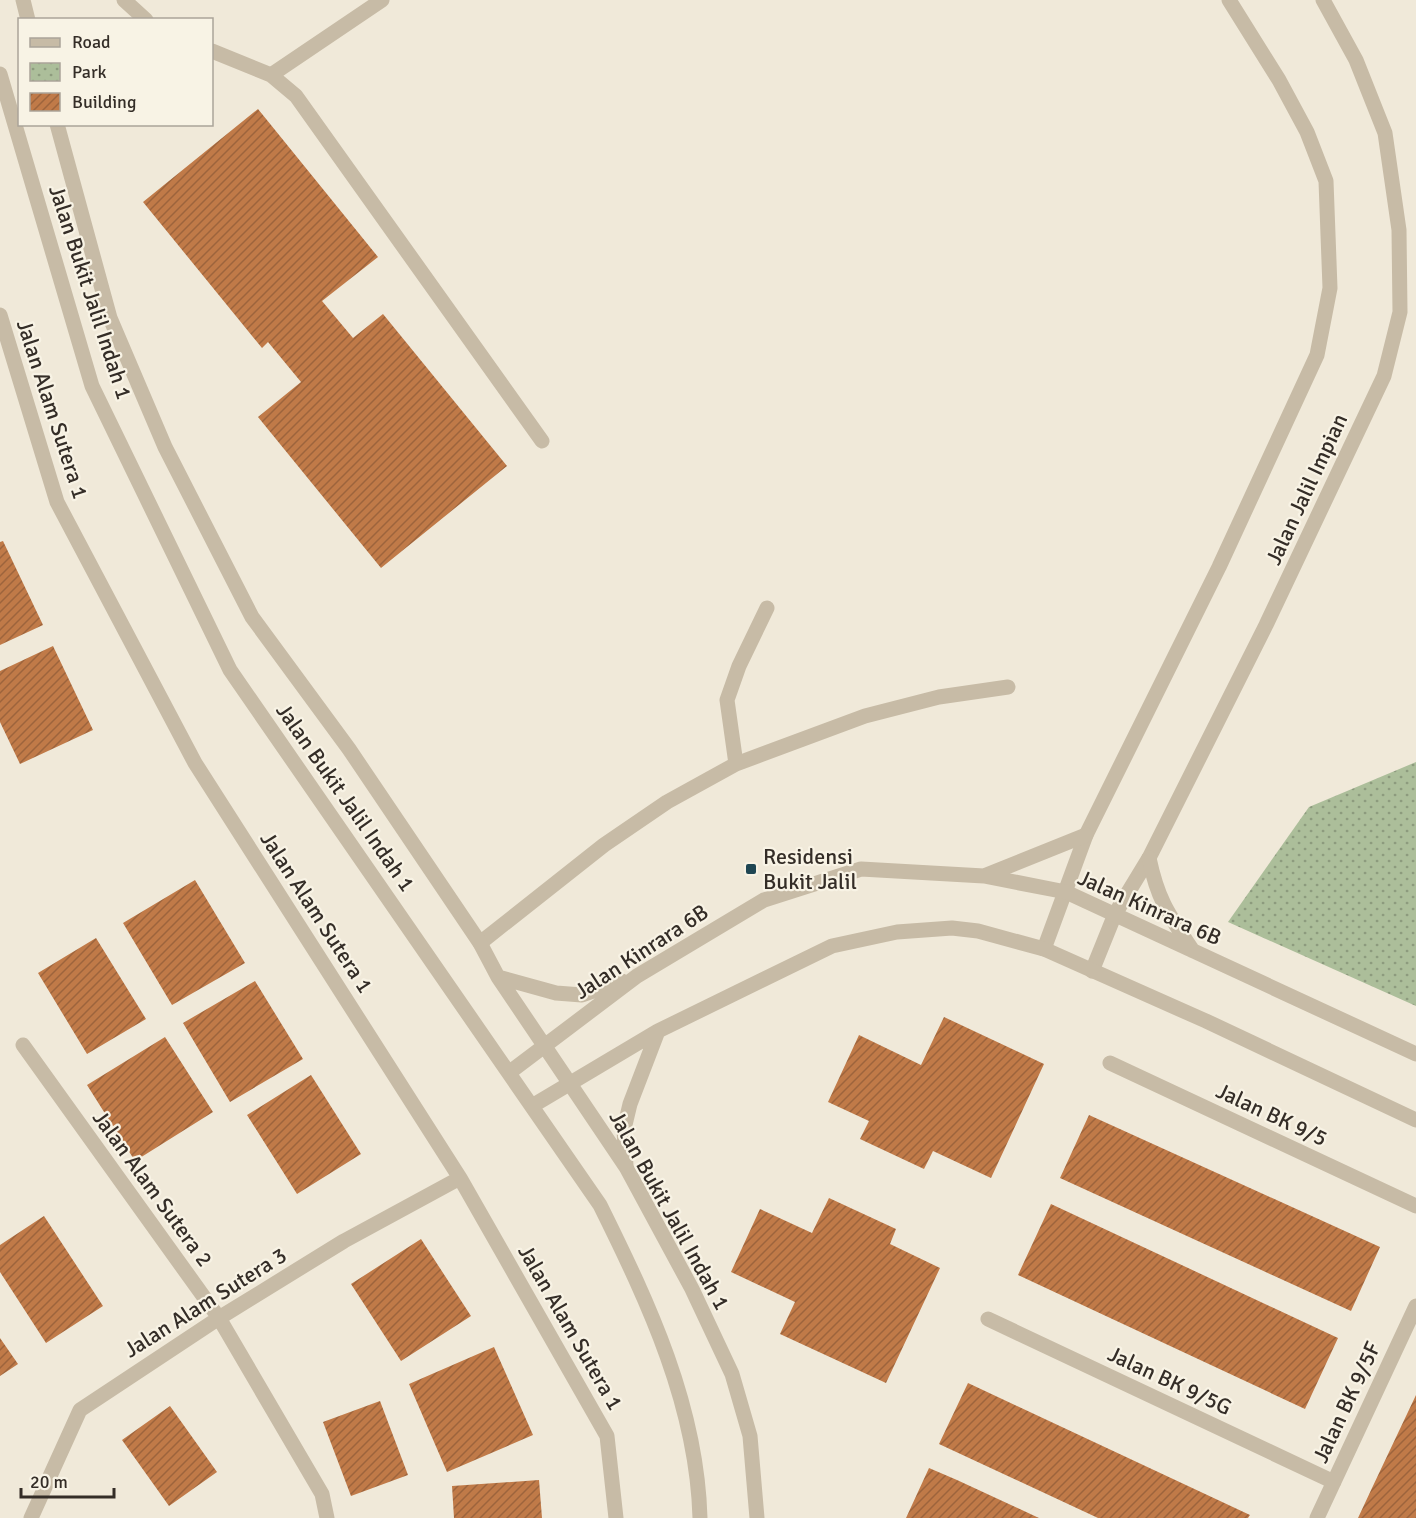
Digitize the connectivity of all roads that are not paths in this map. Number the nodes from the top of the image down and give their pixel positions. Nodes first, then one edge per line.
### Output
1 (23, 0) edge
2 (124, 0) edge
3 (382, 0) edge
4 (1229, 0) edge
5 (1323, 0) edge
6 (28, 18) edge
7 (144, 18) edge
8 (213, 51) edge
9 (0, 74) edge
10 (271, 75) junction
11 (58, 126) edge
12 (0, 315) edge
13 (542, 441) dead end
14 (767, 608) dead end
15 (1008, 687) dead end
16 (736, 764) junction
17 (1086, 835) junction
18 (1149, 858) junction
19 (984, 876) junction
20 (1066, 892) junction
21 (1115, 914) junction
22 (480, 943) junction
23 (1044, 949) junction
24 (1193, 951) junction
25 (1092, 971) junction
26 (498, 976) junction
27 (637, 976) junction
28 (658, 1031) junction
29 (545, 1043) junction
30 (23, 1045) dead end
31 (1416, 1054) edge
32 (1110, 1063) dead end
33 (510, 1072) junction
34 (570, 1083) junction
35 (532, 1107) junction
36 (1416, 1120) edge
37 (626, 1167) junction
38 (460, 1178) junction
39 (1416, 1206) edge
40 (1416, 1306) edge
41 (219, 1318) junction
42 (988, 1319) dead end
43 (1334, 1482) junction
44 (31, 1518) edge
45 (327, 1518) edge
46 (616, 1518) edge
47 (700, 1518) edge
48 (757, 1518) edge
49 (1317, 1518) edge

1 - 6 street
2 - 7 street
3 - 10 street
4 - 17 street, Jalan Jalil Impian
5 - 18 street, Jalan Jalil Impian
8 - 10 street
9 - 33 street, Jalan Bukit Jalil Indah 1
10 - 13 street
11 - 22 street, Jalan Bukit Jalil Indah 1
12 - 38 street, Jalan Alam Sutera 1
14 - 16 street
15 - 16 street
16 - 22 street
17 - 19 street
17 - 20 street, Jalan Jalil Impian
18 - 21 street, Jalan Jalil Impian
18 - 24 street
19 - 20 street, Jalan Kinrara 6B
19 - 27 street, Jalan Kinrara 6B
20 - 21 street, Jalan Kinrara 6B
20 - 23 street, Jalan Jalil Impian
21 - 24 street, Jalan Kinrara 6B
21 - 25 street, Jalan Jalil Impian
22 - 26 street, Jalan Bukit Jalil Indah 1
23 - 25 street
23 - 28 street
24 - 31 street, Jalan Kinrara 6B
25 - 36 street
26 - 27 street
26 - 29 street, Jalan Bukit Jalil Indah 1
27 - 29 street, Jalan Kinrara 6B
28 - 34 street
28 - 37 street
29 - 33 street, Jalan Kinrara 6B
29 - 34 street, Jalan Bukit Jalil Indah 1
30 - 41 street, Jalan Alam Sutera 2
32 - 39 street, Jalan BK 9/5
33 - 35 street, Jalan Bukit Jalil Indah 1
34 - 35 street
34 - 37 street, Jalan Bukit Jalil Indah 1
35 - 47 street, Jalan Bukit Jalil Indah 1
37 - 48 street, Jalan Bukit Jalil Indah 1
38 - 41 street, Jalan Alam Sutera 3
38 - 46 street, Jalan Alam Sutera 1
40 - 43 street, Jalan BK 9/5F
41 - 44 street, Jalan Alam Sutera 3
41 - 45 street, Jalan Alam Sutera 2
42 - 43 street, Jalan BK 9/5G
43 - 49 street, Jalan BK 9/5F

